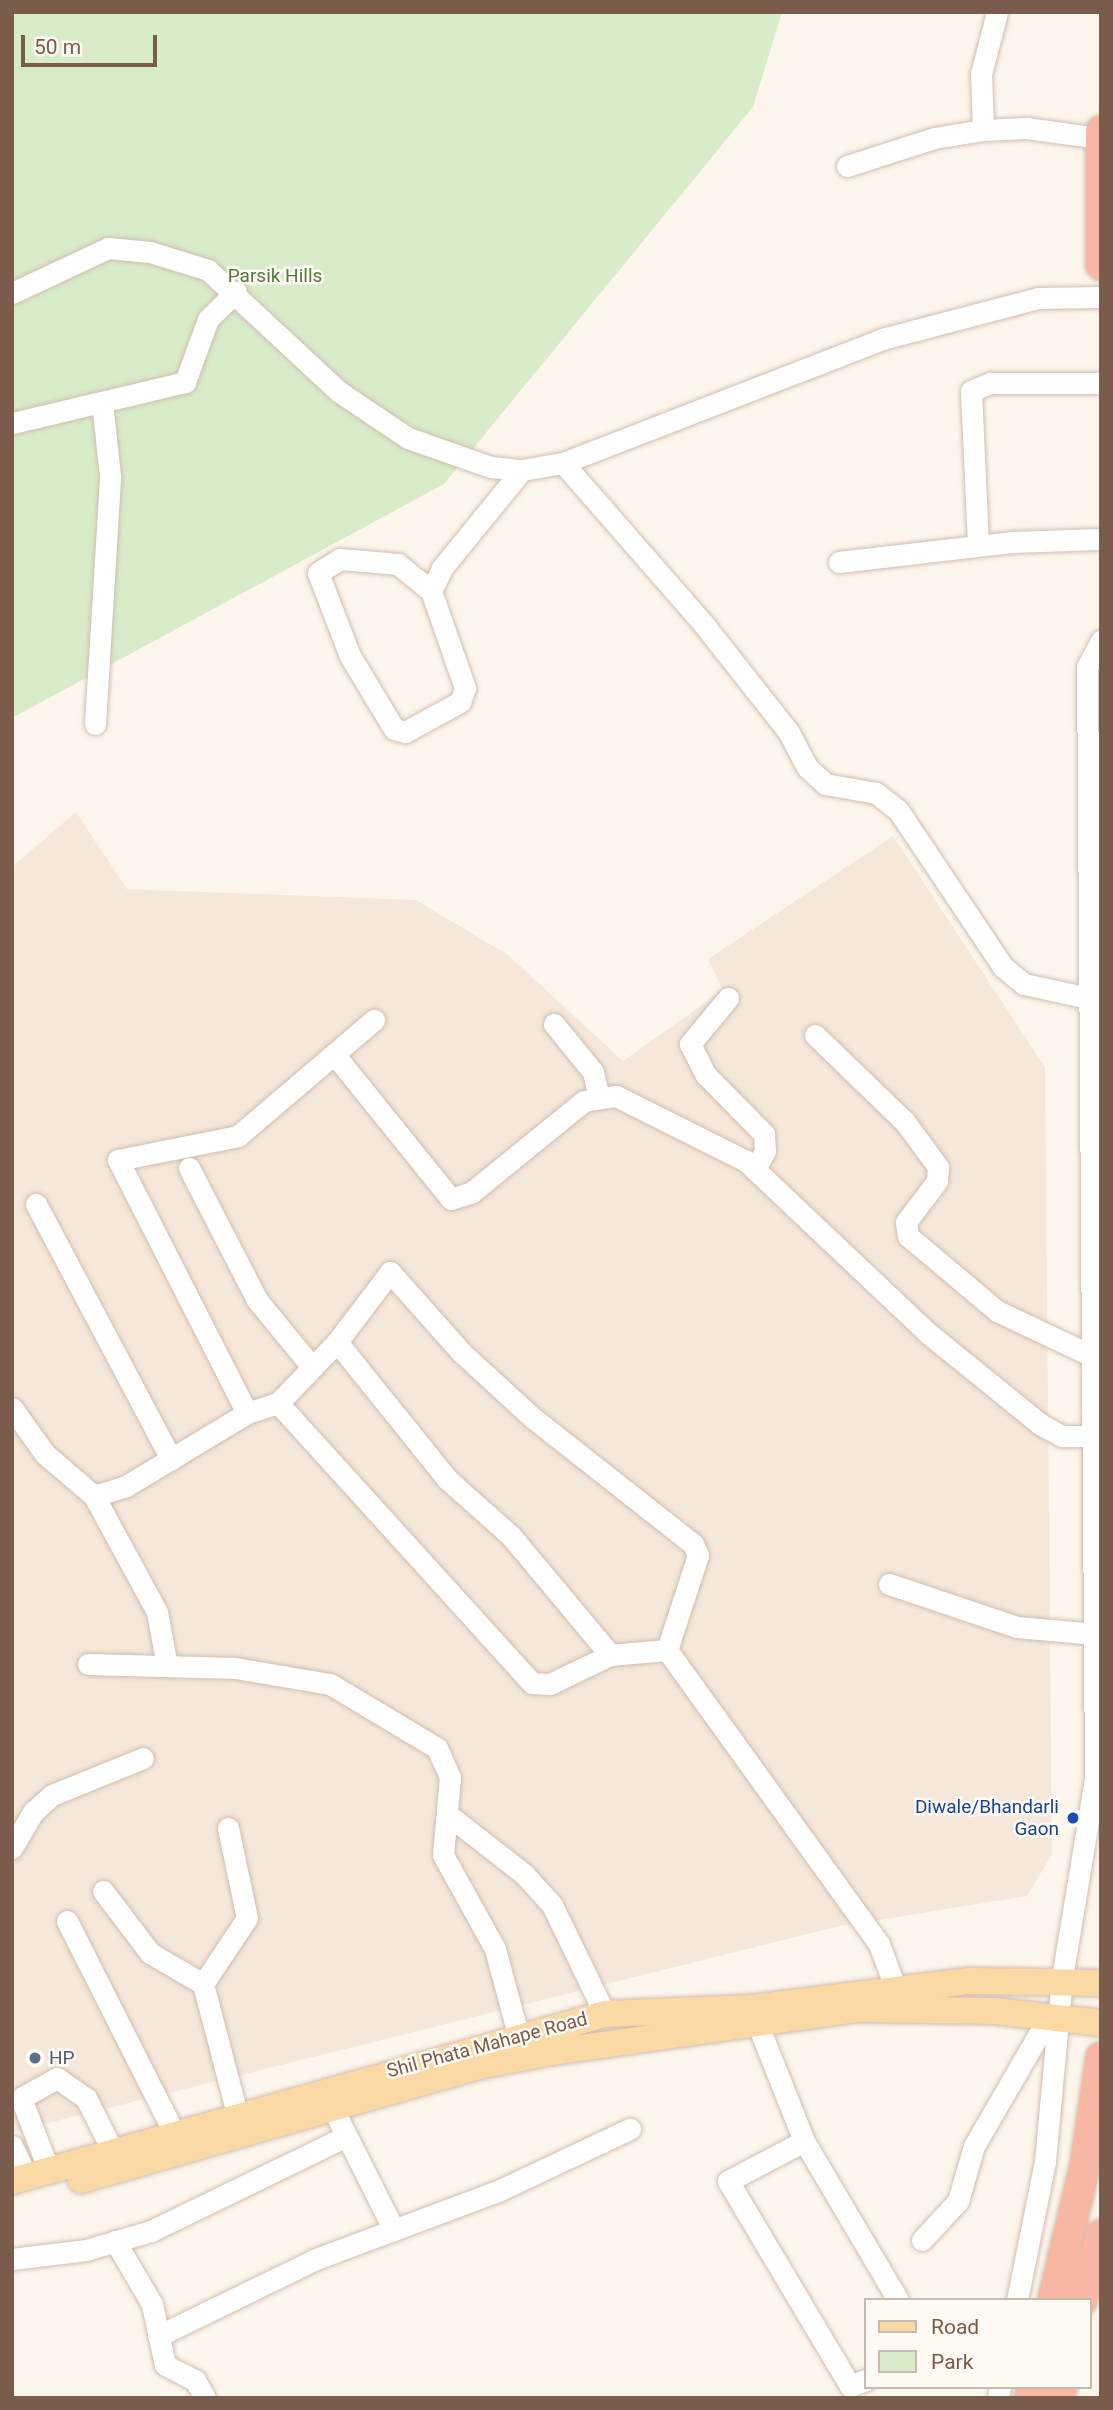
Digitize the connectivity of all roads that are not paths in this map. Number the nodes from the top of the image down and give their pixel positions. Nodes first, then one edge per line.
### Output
1 (997, 12) edge
2 (983, 130) junction
3 (1101, 131) edge
4 (1100, 138) edge
5 (847, 166) dead end
6 (1101, 265) edge
7 (236, 292) junction
8 (12, 293) edge
9 (1101, 297) edge
10 (1101, 383) edge
11 (102, 402) junction
12 (12, 423) edge
13 (564, 463) junction
14 (522, 470) junction
15 (1101, 539) edge
16 (978, 545) junction
17 (839, 562) dead end
18 (431, 591) junction
19 (1101, 641) edge
20 (94, 724) dead end
21 (728, 998) dead end
22 (1088, 998) junction
23 (374, 1020) dead end
24 (554, 1024) dead end
25 (814, 1035) dead end
26 (334, 1054) junction
27 (598, 1094) junction
28 (190, 1168) dead end
29 (755, 1169) junction
30 (36, 1205) dead end
31 (337, 1342) junction
32 (1092, 1356) junction
33 (312, 1367) junction
34 (278, 1403) junction
35 (12, 1408) edge
36 (247, 1413) junction
37 (1094, 1436) junction
38 (172, 1459) junction
39 (94, 1496) junction
40 (889, 1584) dead end
41 (1096, 1634) junction
42 (667, 1650) junction
43 (610, 1655) junction
44 (88, 1664) dead end
45 (167, 1666) junction
46 (143, 1758) dead end
47 (447, 1814) junction
48 (228, 1828) dead end
49 (12, 1848) edge
50 (103, 1891) dead end
51 (67, 1921) dead end
52 (1062, 1978) junction
53 (1101, 1983) edge
54 (203, 1984) junction
55 (895, 1987) junction
56 (605, 2014) junction
57 (753, 2015) junction
58 (1054, 2016) junction
59 (1101, 2023) edge
60 (518, 2034) junction
61 (1101, 2057) edge
62 (327, 2099) junction
63 (237, 2114) junction
64 (630, 2129) dead end
65 (174, 2133) junction
66 (345, 2137) junction
67 (804, 2141) junction
68 (12, 2146) edge
69 (113, 2152) junction
70 (25, 2181) edge
71 (394, 2230) junction
72 (1101, 2235) edge
73 (922, 2240) dead end
74 (116, 2241) junction
75 (12, 2259) edge
76 (897, 2298) edge
77 (1017, 2298) edge
78 (1053, 2298) edge
79 (1083, 2298) edge
80 (158, 2336) junction
81 (864, 2381) edge
82 (205, 2398) edge

1 - 2 street
2 - 4 street
2 - 5 street
3 - 4 highway
4 - 6 highway
7 - 8 street
7 - 11 street
7 - 14 street
9 - 13 street
10 - 16 street
11 - 12 street
11 - 20 street
13 - 14 street
13 - 22 street
14 - 18 street
15 - 16 street
16 - 17 street
18 - 18 street
19 - 22 street
21 - 29 street
22 - 32 street
23 - 26 street
24 - 27 street
25 - 32 street
26 - 27 street
26 - 36 street
27 - 29 street
28 - 33 street
29 - 37 street
30 - 38 street
31 - 33 street
31 - 42 street
31 - 43 street
32 - 37 street
33 - 34 street
34 - 36 street
34 - 43 street
35 - 39 street
36 - 38 street
37 - 41 street
38 - 39 street
39 - 45 street
40 - 41 street
41 - 52 street
42 - 43 street
42 - 55 street
44 - 45 street
45 - 47 street
46 - 49 street
47 - 56 street
47 - 60 street
48 - 54 street
50 - 54 street
51 - 65 street
52 - 53 main road, Shil Phata Mahape Road
52 - 55 main road, Shil Phata Mahape Road
52 - 58 street
54 - 63 street
55 - 57 main road, Shil Phata Mahape Road
56 - 57 main road, Shil Phata Mahape Road
56 - 60 main road, Shil Phata Mahape Road
57 - 58 main road, Shil Phata Mahape Road
57 - 62 main road, Shil Phata Mahape Road
57 - 67 street
58 - 59 main road, Shil Phata Mahape Road
58 - 73 street
58 - 77 street
60 - 62 main road, Shil Phata Mahape Road
61 - 78 highway
62 - 63 main road, Shil Phata Mahape Road
62 - 66 street
62 - 70 main road, Shil Phata Mahape Road
63 - 65 main road, Shil Phata Mahape Road
64 - 71 street
65 - 69 main road, Shil Phata Mahape Road
66 - 71 street
66 - 74 street
67 - 76 street
67 - 81 street
68 - 70 street
69 - 70 main road, Shil Phata Mahape Road
69 - 70 street
71 - 80 street
72 - 79 highway
74 - 75 street
74 - 80 street
80 - 82 street

